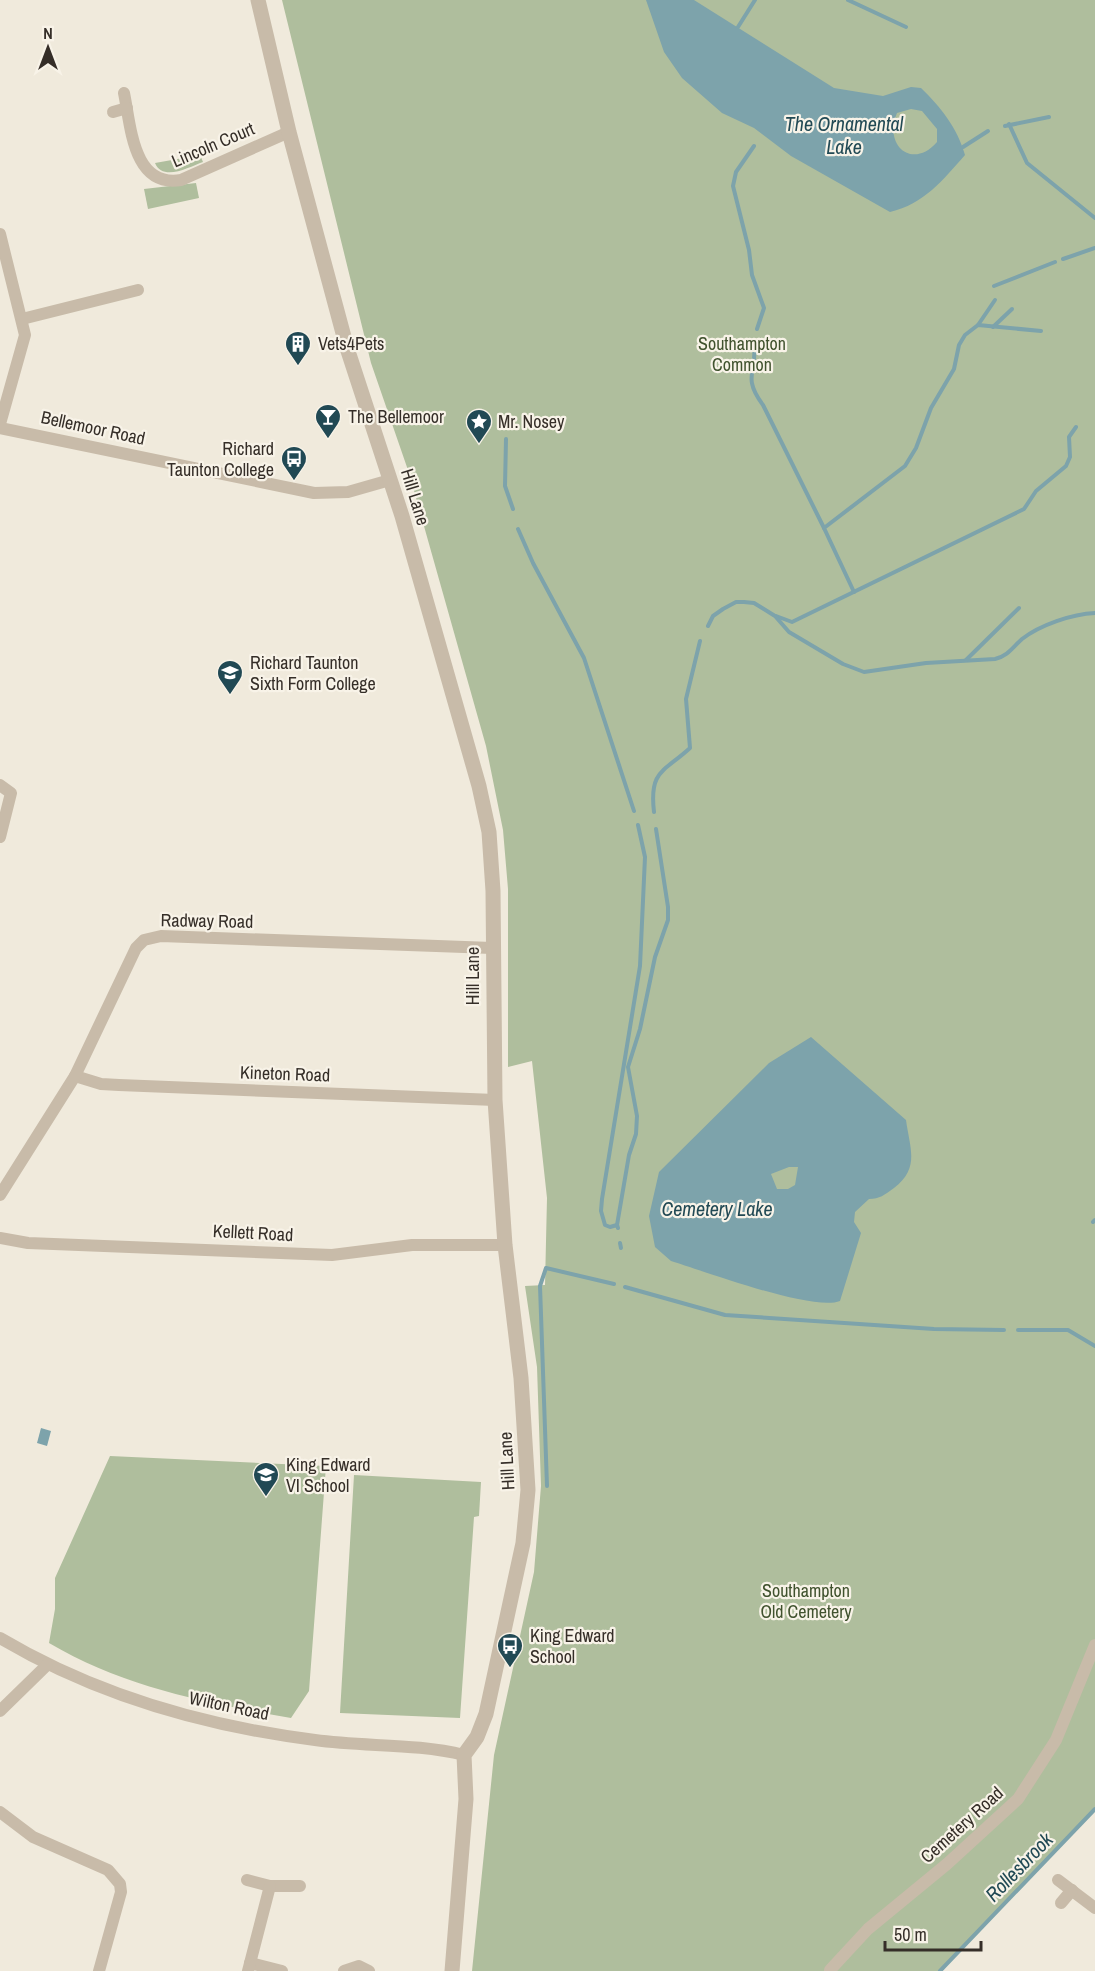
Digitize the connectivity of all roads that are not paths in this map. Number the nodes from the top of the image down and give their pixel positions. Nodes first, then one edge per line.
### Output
1 (258, 0) edge
2 (124, 93) dead end
3 (127, 108) junction
4 (113, 112) dead end
5 (289, 132) junction
6 (0, 234) edge
7 (138, 290) dead end
8 (22, 319) junction
9 (0, 426) edge
10 (390, 480) junction
11 (0, 785) edge
12 (0, 837) edge
13 (492, 948) junction
14 (75, 1076) junction
15 (495, 1100) junction
16 (0, 1195) edge
17 (0, 1238) edge
18 (505, 1245) junction
19 (0, 1638) edge
20 (1095, 1645) edge
21 (47, 1665) junction
22 (0, 1711) edge
23 (464, 1755) junction
24 (0, 1812) edge
25 (247, 1880) dead end
26 (1058, 1880) dead end
27 (300, 1886) dead end
28 (270, 1887) junction
29 (1072, 1890) junction
30 (1061, 1904) dead end
31 (1095, 1908) edge
32 (249, 1967) edge
33 (830, 1970) edge
34 (99, 1971) edge
35 (282, 1971) edge
36 (344, 1971) edge
37 (369, 1971) edge
38 (452, 1971) edge

1 - 5 street, Hill Lane
2 - 3 street, Lincoln Court
3 - 4 street
3 - 5 street, Lincoln Court
5 - 10 street, Hill Lane
6 - 8 street
7 - 8 street
8 - 9 street
9 - 10 street, Bellemoor Road
10 - 13 street, Hill Lane
11 - 12 street
13 - 14 street, Radway Road
13 - 15 street, Hill Lane
14 - 15 street, Kineton Road
14 - 16 street, Radway Road
15 - 18 street, Hill Lane
17 - 18 street, Kellett Road
18 - 23 street, Hill Lane
19 - 21 street, Wilton Road
20 - 33 street, Cemetery Road
21 - 22 street
21 - 23 street, Wilton Road
23 - 38 street
24 - 34 street
25 - 28 street
26 - 29 street
27 - 28 street
28 - 32 street
29 - 30 street
29 - 31 street
32 - 35 street
36 - 37 street

